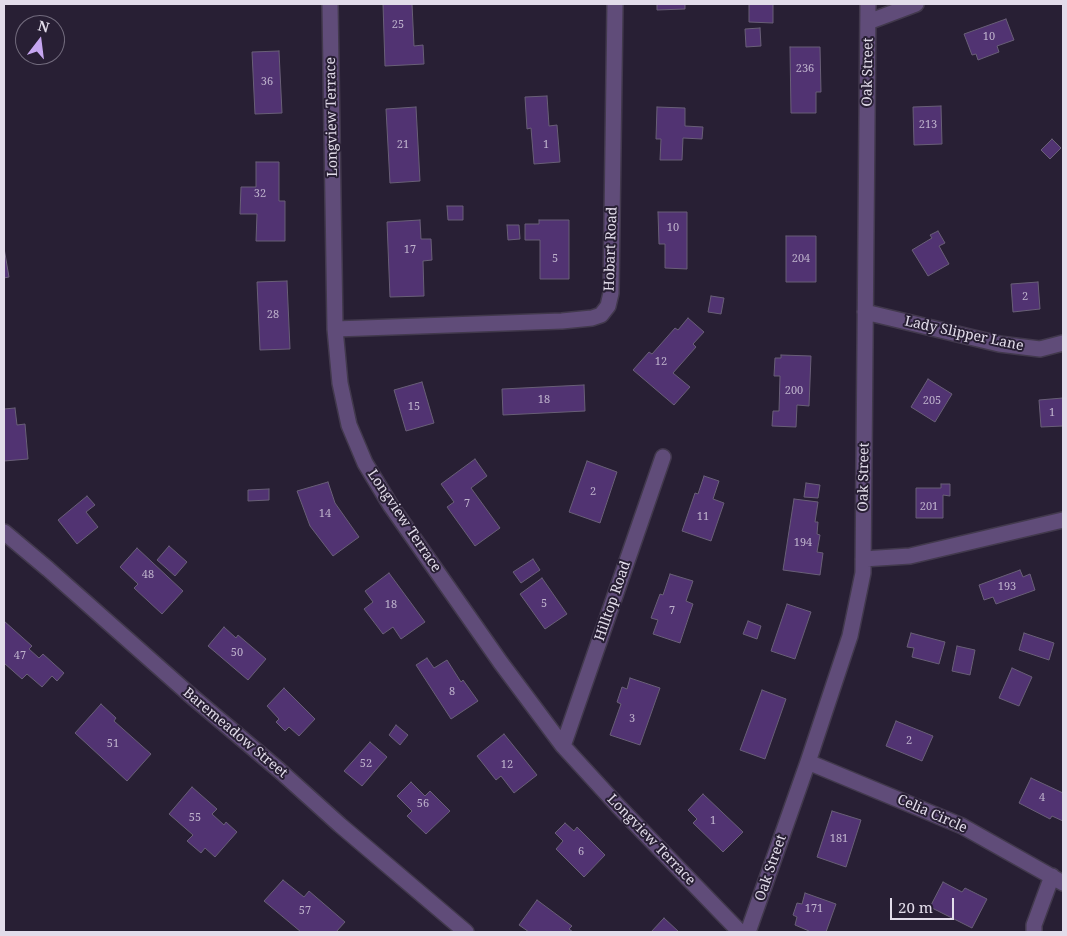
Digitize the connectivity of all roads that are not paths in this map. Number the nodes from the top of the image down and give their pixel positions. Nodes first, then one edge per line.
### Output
1 (330, 4) edge
2 (615, 4) edge
3 (868, 4) edge
4 (916, 4) edge
5 (868, 22) junction
6 (865, 312) junction
7 (335, 329) junction
8 (1063, 343) edge
9 (663, 457) dead end
10 (1063, 520) edge
11 (4, 532) edge
12 (863, 558) junction
13 (563, 746) junction
14 (808, 762) junction
15 (1057, 879) edge
16 (466, 932) edge
17 (740, 932) edge
18 (748, 932) edge
19 (1034, 932) edge

1 - 7 street, Longview Terrace
2 - 7 street, Hobart Road
3 - 5 street, Oak Street
4 - 5 street
5 - 6 street, Oak Street
6 - 8 street, Lady Slipper Lane
6 - 12 street, Oak Street
7 - 13 street, Longview Terrace
9 - 13 street, Hilltop Road
10 - 12 street
11 - 16 street, Baremeadow Street
12 - 14 street, Oak Street
13 - 17 street, Longview Terrace
14 - 15 street, Celia Circle
14 - 18 street, Oak Street
15 - 19 street, Celia Circle

